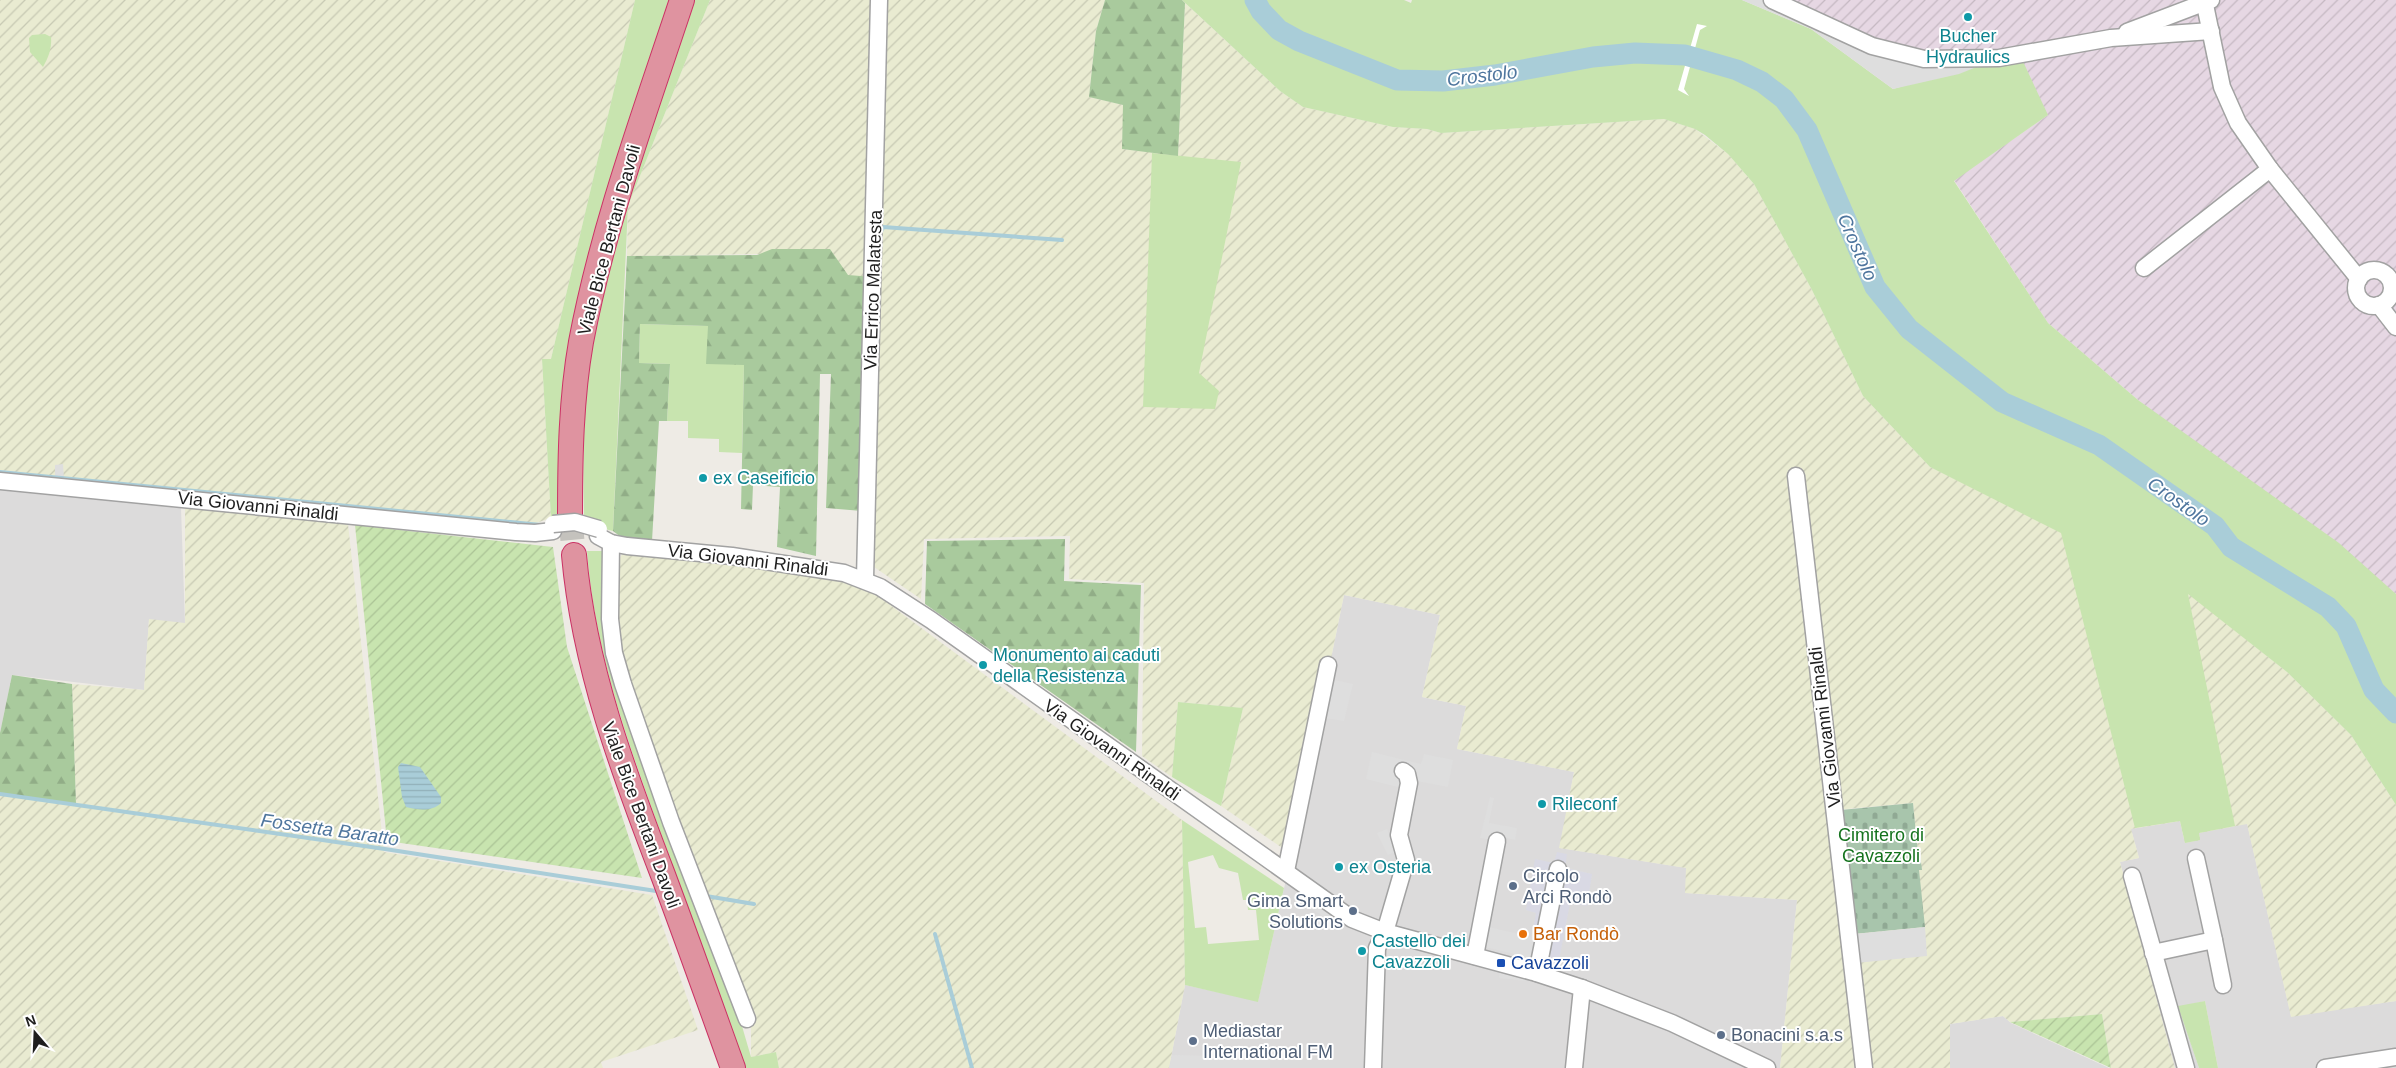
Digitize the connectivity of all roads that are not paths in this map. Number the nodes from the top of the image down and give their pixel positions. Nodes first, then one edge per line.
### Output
1 (682, 0) edge
2 (880, 0) edge
3 (1772, 0) edge
4 (2207, 1) edge
5 (2211, 31) junction
6 (2112, 38) junction
7 (2270, 169) junction
8 (2144, 268) dead end
9 (2392, 273) edge
10 (2359, 279) junction
11 (2379, 305) junction
12 (2396, 327) edge
13 (1796, 476) dead end
14 (0, 482) edge
15 (559, 523) junction
16 (609, 538) junction
17 (574, 554) tunnel mouth
18 (865, 579) junction
19 (1328, 665) dead end
20 (1403, 771) dead end
21 (1497, 841) dead end
22 (2196, 858) dead end
23 (1558, 869) dead end
24 (1286, 871) junction
25 (2132, 876) dead end
26 (1385, 932) junction
27 (2214, 940) junction
28 (2153, 953) junction
29 (1475, 956) junction
30 (1537, 974) junction
31 (2223, 985) dead end
32 (1582, 988) junction
33 (747, 1019) dead end
34 (2396, 1057) edge
35 (733, 1068) edge
36 (1373, 1068) edge
37 (1574, 1068) edge
38 (1767, 1068) edge
39 (1864, 1068) edge
40 (2186, 1068) edge
41 (2326, 1068) edge

1 - 15 highway, Viale Bice Bertani Davoli
2 - 18 street, Via Errico Malatesta
3 - 6 street
4 - 5 street
4 - 6 street
5 - 6 street
5 - 7 street
7 - 8 street
7 - 10 street
9 - 10 street
9 - 11 street
10 - 11 street
11 - 12 street
13 - 39 street, Via Giovanni Rinaldi
14 - 15 street, Via Giovanni Rinaldi
15 - 16 street, Via Giovanni Rinaldi
16 - 18 street, Via Giovanni Rinaldi
16 - 33 street
17 - 35 highway, Viale Bice Bertani Davoli
18 - 24 street, Via Giovanni Rinaldi
19 - 24 street
20 - 26 street
21 - 29 street
22 - 27 street
23 - 30 street
24 - 26 street, Via Giovanni Rinaldi
25 - 28 street
26 - 29 street, Via Giovanni Rinaldi
26 - 36 street
27 - 28 street
27 - 31 street
28 - 40 street
29 - 30 street, Via Giovanni Rinaldi
30 - 32 street, Via Giovanni Rinaldi
32 - 37 street
32 - 38 street, Via Giovanni Rinaldi
34 - 41 street

